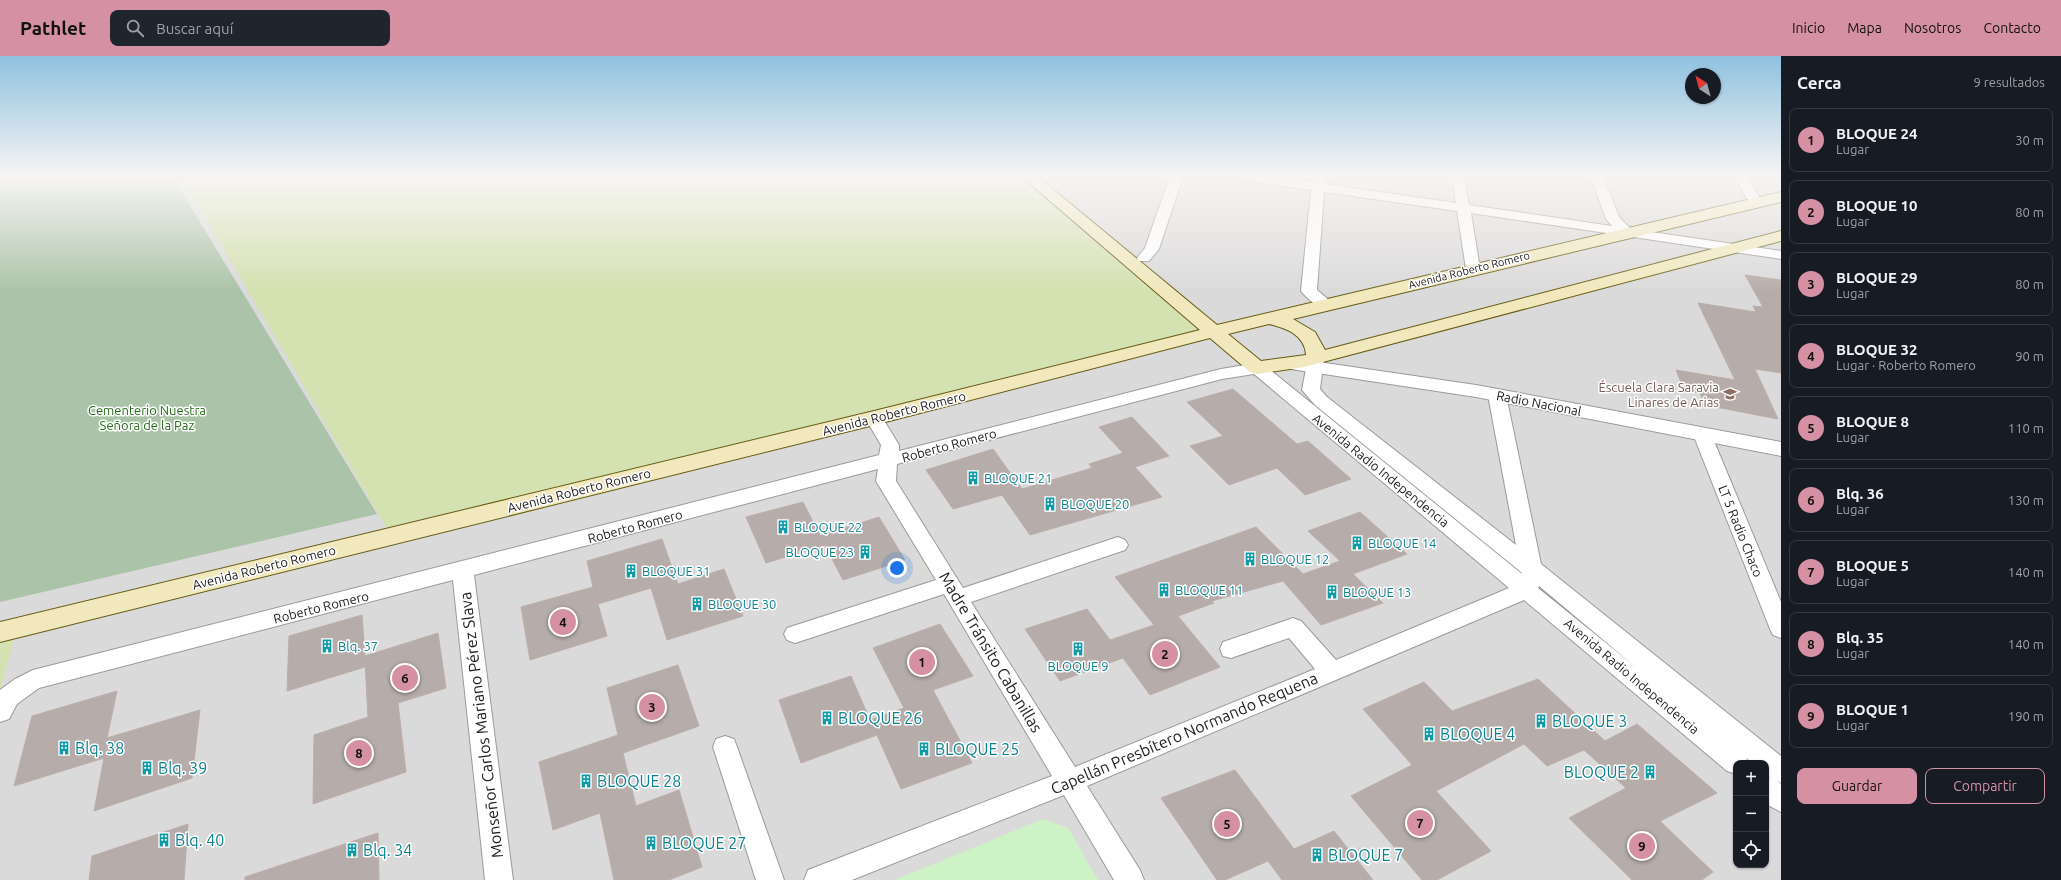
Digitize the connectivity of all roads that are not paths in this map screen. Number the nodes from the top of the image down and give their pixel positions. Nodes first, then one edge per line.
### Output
1 (1078, 214) edge
2 (1085, 214) edge
3 (1164, 214) edge
4 (1316, 214) edge
5 (1465, 214) edge
6 (1503, 214) edge
7 (1611, 214) edge
8 (1705, 214) edge
9 (1627, 232) junction
10 (1781, 236) edge
11 (1733, 248) junction
12 (1781, 255) edge
13 (1144, 258) junction
14 (1473, 269) junction
15 (1327, 305) junction
16 (1261, 320) junction
17 (1214, 332) junction
18 (1157, 346) junction
19 (1235, 350) junction
20 (1319, 355) junction
21 (1291, 364) joint
22 (1257, 368) junction
23 (1497, 395) junction
24 (874, 418) junction
25 (1702, 434) junction
26 (1781, 449) edge
27 (888, 461) junction
28 (1118, 545) dead end
29 (463, 570) junction
30 (1528, 578) junction
31 (954, 591) junction
32 (1781, 629) edge
33 (0, 632) edge
34 (795, 634) dead end
35 (1231, 649) dead end
36 (1332, 672) junction
37 (0, 712) edge
38 (725, 747) dead end
39 (1733, 760) edge
40 (1781, 770) edge
41 (1070, 781) junction
42 (1769, 790) edge
43 (1781, 800) edge
44 (499, 880) edge
45 (770, 880) edge
46 (818, 880) edge
47 (1130, 880) edge

1 - 17 main road, Avenida Radio Independencia
2 - 13 main road, Avenida Radio Independencia
3 - 13 street
4 - 15 street
5 - 14 street
6 - 9 street
7 - 9 street
8 - 9 main road, Avenida Roberto Romero
9 - 11 street
9 - 14 main road, Avenida Roberto Romero
10 - 11 main road
11 - 12 street
11 - 20 main road
13 - 16 main road, Avenida Radio Independencia
14 - 15 main road, Avenida Roberto Romero
15 - 16 main road, Avenida Roberto Romero
16 - 17 main road, Avenida Roberto Romero
16 - 20 main road, Avenida Radio Independencia
17 - 18 main road, Avenida Roberto Romero
17 - 19 main road, Avenida Radio Independencia
18 - 19 main road, Avenida Roberto Romero
18 - 24 main road, Avenida Roberto Romero
19 - 22 main road, Avenida Radio Independencia
20 - 21 street, Radio Nacional
20 - 23 street, Radio Nacional
20 - 30 street, Avenida Radio Independencia
21 - 22 main road
22 - 27 street, Roberto Romero
22 - 30 street, Avenida Radio Independencia
23 - 25 street, Radio Nacional
23 - 30 street
24 - 27 street, Madre Tránsito Cabanillas
24 - 33 main road, Avenida Roberto Romero
25 - 26 street, Radio Nacional
25 - 32 street, LT 5 Radio Chaco
27 - 29 street, Roberto Romero
27 - 31 street, Madre Tránsito Cabanillas
28 - 31 street
29 - 37 street, Roberto Romero
29 - 44 street, Monseñor Carlos Mariano Pérez Slava
30 - 36 street, Capellán Presbítero Normando Requena
30 - 39 street, Avenida Radio Independencia
30 - 40 street, Avenida Radio Independencia
31 - 34 street
31 - 41 street, Madre Tránsito Cabanillas
35 - 36 street
36 - 41 street, Capellán Presbítero Normando Requena
38 - 45 street
41 - 46 street, Capellán Presbítero Normando Requena
41 - 47 street, Madre Tránsito Cabanillas
42 - 43 street

